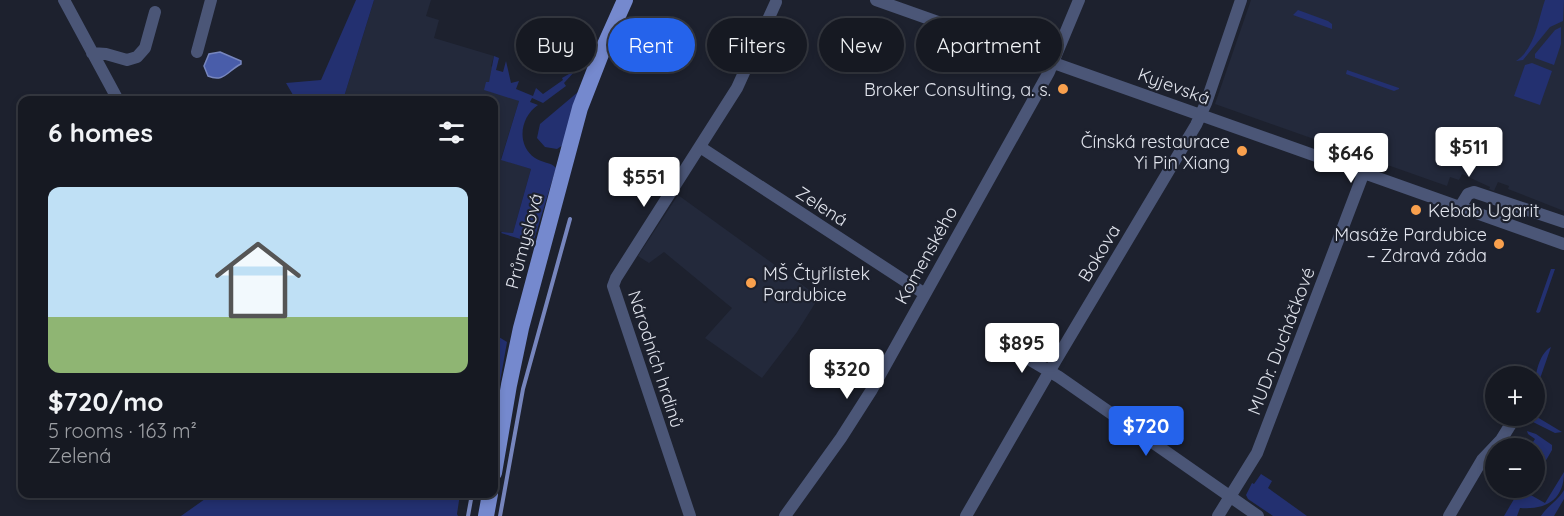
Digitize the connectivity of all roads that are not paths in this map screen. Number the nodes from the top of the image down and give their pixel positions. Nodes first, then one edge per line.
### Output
1 (64, 0) edge
2 (211, 0) edge
3 (625, 0) edge
4 (638, 0) edge
5 (876, 0) edge
6 (1079, 0) edge
7 (1241, 0) edge
8 (776, 2) dead end
9 (155, 12) dead end
10 (927, 18) edge
11 (1062, 41) edge
12 (197, 52) dead end
13 (92, 53) junction
14 (1062, 65) edge
15 (1047, 72) edge
16 (116, 96) edge
17 (1201, 115) junction
18 (700, 147) junction
19 (567, 161) junction
20 (1364, 172) junction
21 (1498, 200) junction
22 (1460, 207) junction
23 (1491, 219) junction
24 (1564, 222) edge
25 (1564, 244) edge
26 (925, 294) junction
27 (1010, 348) dead end
28 (1049, 372) junction
29 (1510, 426) edge
30 (498, 450) edge
31 (1231, 497) junction
32 (489, 498) edge
33 (486, 516) edge
34 (690, 516) edge
35 (785, 516) edge
36 (966, 516) edge
37 (1218, 516) edge
38 (1258, 516) edge
39 (1449, 516) edge

1 - 13 street
2 - 12 street
3 - 19 main road, Průmyslová
4 - 19 main road, Průmyslová
5 - 10 street, Kyjevská
6 - 11 street, Komenského
7 - 17 street, Bokova
8 - 18 street, Národních hrdinů
9 - 13 street
13 - 16 street
14 - 17 street, Kyjevská
15 - 26 street, Komenského
17 - 20 street, Kyjevská
17 - 28 street, Bokova
18 - 26 street, Zelená
18 - 34 street, Národních hrdinů
19 - 30 main road, Průmyslová
20 - 22 street, Kyjevská
20 - 31 street, MUDr. Ducháčkové
21 - 22 street
21 - 23 street
21 - 24 street
22 - 23 street, Kyjevská
23 - 25 street, Kyjevská
26 - 35 street, Komenského
27 - 28 street
28 - 31 street
28 - 36 street, Bokova
29 - 39 street
31 - 37 street, MUDr. Ducháčkové
31 - 38 street
32 - 33 main road

